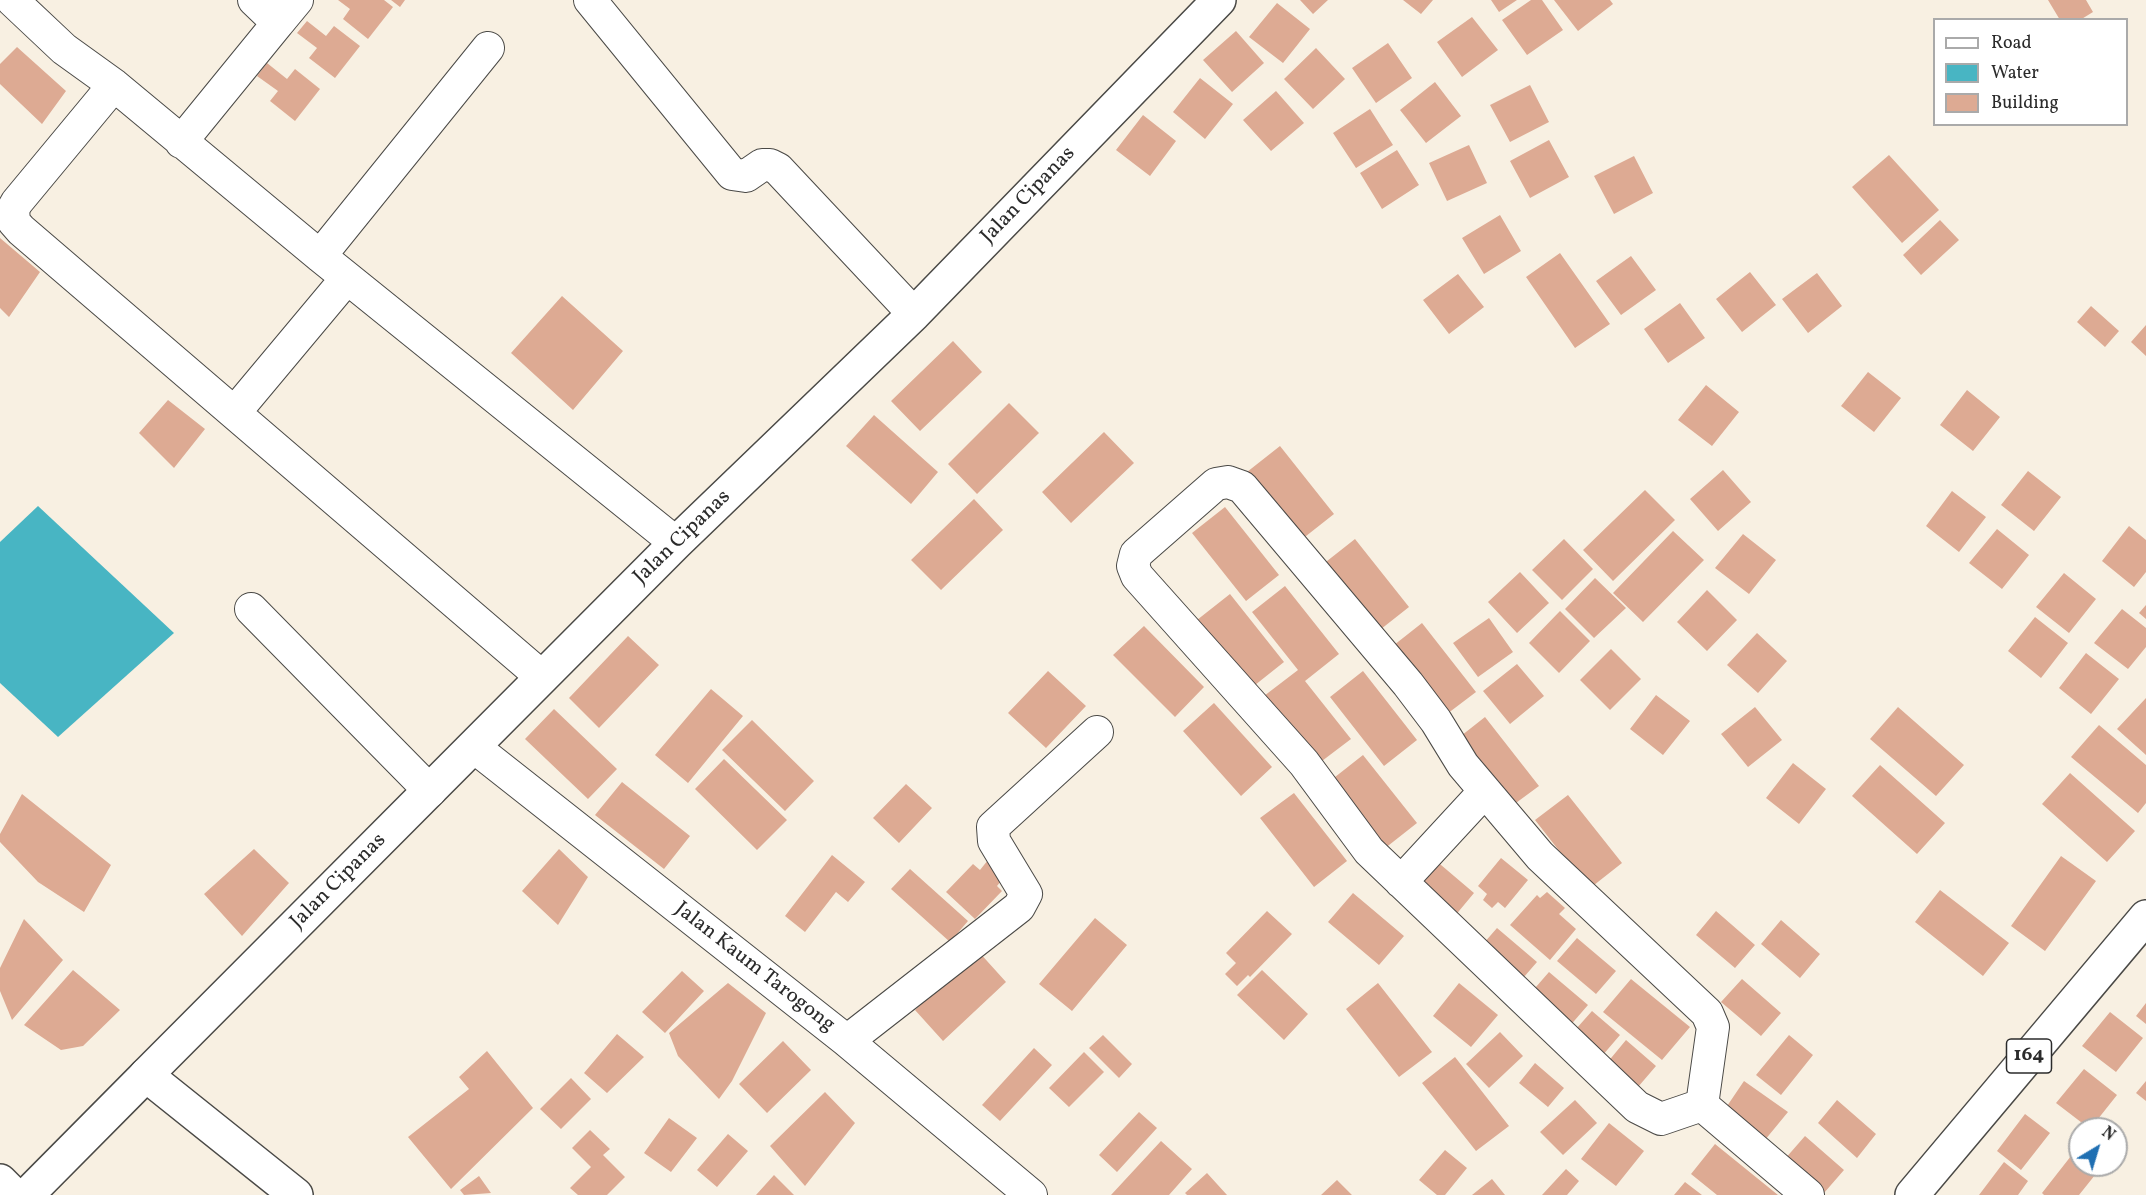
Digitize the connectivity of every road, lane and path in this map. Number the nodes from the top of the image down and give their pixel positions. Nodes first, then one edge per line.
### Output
1 (12, 0) edge
2 (254, 0) edge
3 (590, 0) edge
4 (1219, 0) edge
5 (288, 12) edge
6 (488, 48) dead end
7 (114, 86) junction
8 (180, 142) junction
9 (320, 256) junction
10 (347, 278) junction
11 (914, 314) junction
12 (235, 412) junction
13 (676, 543) junction
14 (251, 609) dead end
15 (542, 677) junction
16 (1097, 732) dead end
17 (474, 747) junction
18 (430, 791) junction
19 (1485, 791) junction
20 (1401, 882) junction
21 (2146, 917) edge
22 (847, 1041) junction
23 (146, 1075) junction
24 (1702, 1105) junction
25 (0, 1181) edge
26 (14, 1195) edge
27 (27, 1195) edge
28 (296, 1195) edge
29 (1031, 1195) edge
30 (1808, 1195) edge
31 (1912, 1195) edge

1 - 7 street
2 - 5 street
3 - 11 street
4 - 11 street, Jalan Cipanas
5 - 8 street
6 - 9 street
7 - 8 street
7 - 12 street
8 - 9 street
9 - 10 street
10 - 12 street
10 - 13 street
11 - 13 street, Jalan Cipanas
12 - 15 street
13 - 15 street, Jalan Cipanas
14 - 18 street
15 - 17 street, Jalan Cipanas
16 - 22 street
17 - 18 street, Jalan Cipanas
17 - 22 street, Jalan Kaum Tarogong
18 - 23 street, Jalan Cipanas
19 - 20 street
19 - 20 street
19 - 24 street
20 - 24 street
21 - 31 street, 164
22 - 29 street, Jalan Kaum Tarogong
23 - 27 street, Jalan Cipanas
23 - 28 street
24 - 30 street
25 - 26 street

